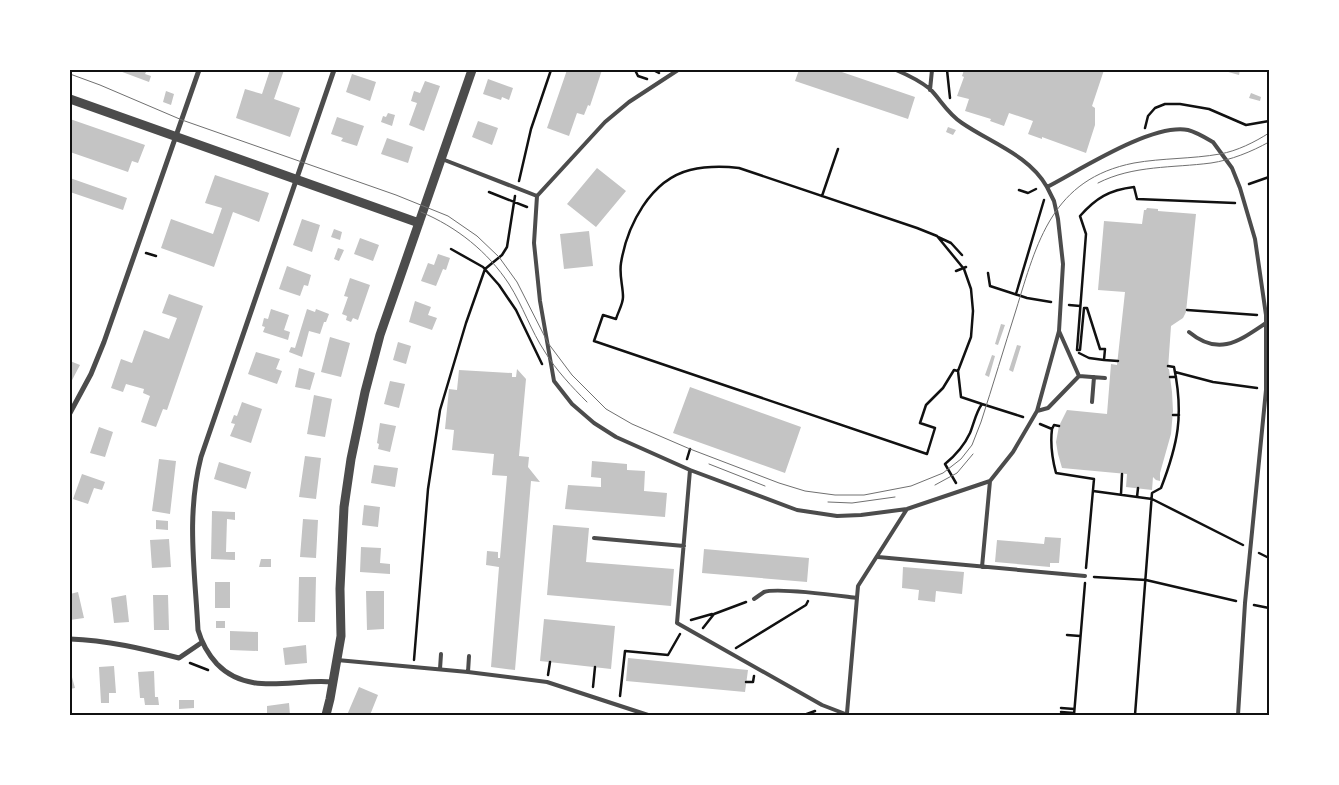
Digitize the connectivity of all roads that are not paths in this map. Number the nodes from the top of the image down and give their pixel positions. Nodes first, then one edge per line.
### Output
1 (199, 70) edge
2 (334, 70) edge
3 (472, 70) edge
4 (678, 70) edge
5 (896, 70) edge
6 (932, 70) edge
7 (930, 90) junction
8 (70, 99) edge
9 (176, 136) junction
10 (442, 159) junction
11 (296, 179) junction
12 (1048, 187) junction
13 (537, 196) junction
14 (419, 224) junction
15 (1266, 323) junction
16 (1059, 331) junction
17 (1190, 332) dead end
18 (1079, 376) junction
19 (1094, 377) junction
20 (1105, 378) dead end
21 (1092, 402) dead end
22 (1037, 411) junction
23 (70, 413) edge
24 (690, 470) junction
25 (990, 481) junction
26 (907, 509) junction
27 (594, 538) dead end
28 (684, 546) junction
29 (878, 557) junction
30 (982, 567) junction
31 (1085, 576) road end
32 (857, 598) junction
33 (754, 599) road end
34 (70, 639) edge
35 (202, 643) junction
36 (441, 654) dead end
37 (469, 656) dead end
38 (337, 660) junction
39 (440, 669) junction
40 (468, 672) junction
41 (333, 682) junction
42 (330, 698) junction
43 (847, 714) edge
44 (322, 715) edge
45 (326, 715) edge
46 (648, 715) edge
47 (1238, 715) edge

1 - 9 street
2 - 11 street
3 - 10 street
4 - 13 lane
5 - 7 lane
6 - 7 lane
7 - 12 lane
8 - 9 street
9 - 11 street
9 - 23 street
10 - 13 lane
10 - 14 street
11 - 14 street
11 - 35 street
12 - 15 lane
12 - 16 lane
13 - 24 lane
14 - 38 street
15 - 17 lane
15 - 47 lane
16 - 18 lane
16 - 22 lane
18 - 19 lane
18 - 22 lane
19 - 20 lane
19 - 21 lane
22 - 25 lane
24 - 26 lane
24 - 28 lane
25 - 26 lane
25 - 30 lane
26 - 29 lane
27 - 28 lane
28 - 43 lane
29 - 30 lane
29 - 32 lane
30 - 31 lane
32 - 33 lane
32 - 43 lane
34 - 35 street
35 - 41 street
36 - 39 lane
37 - 40 lane
38 - 39 lane
38 - 41 street
39 - 40 lane
40 - 46 lane
41 - 42 street
42 - 44 street
42 - 45 street

